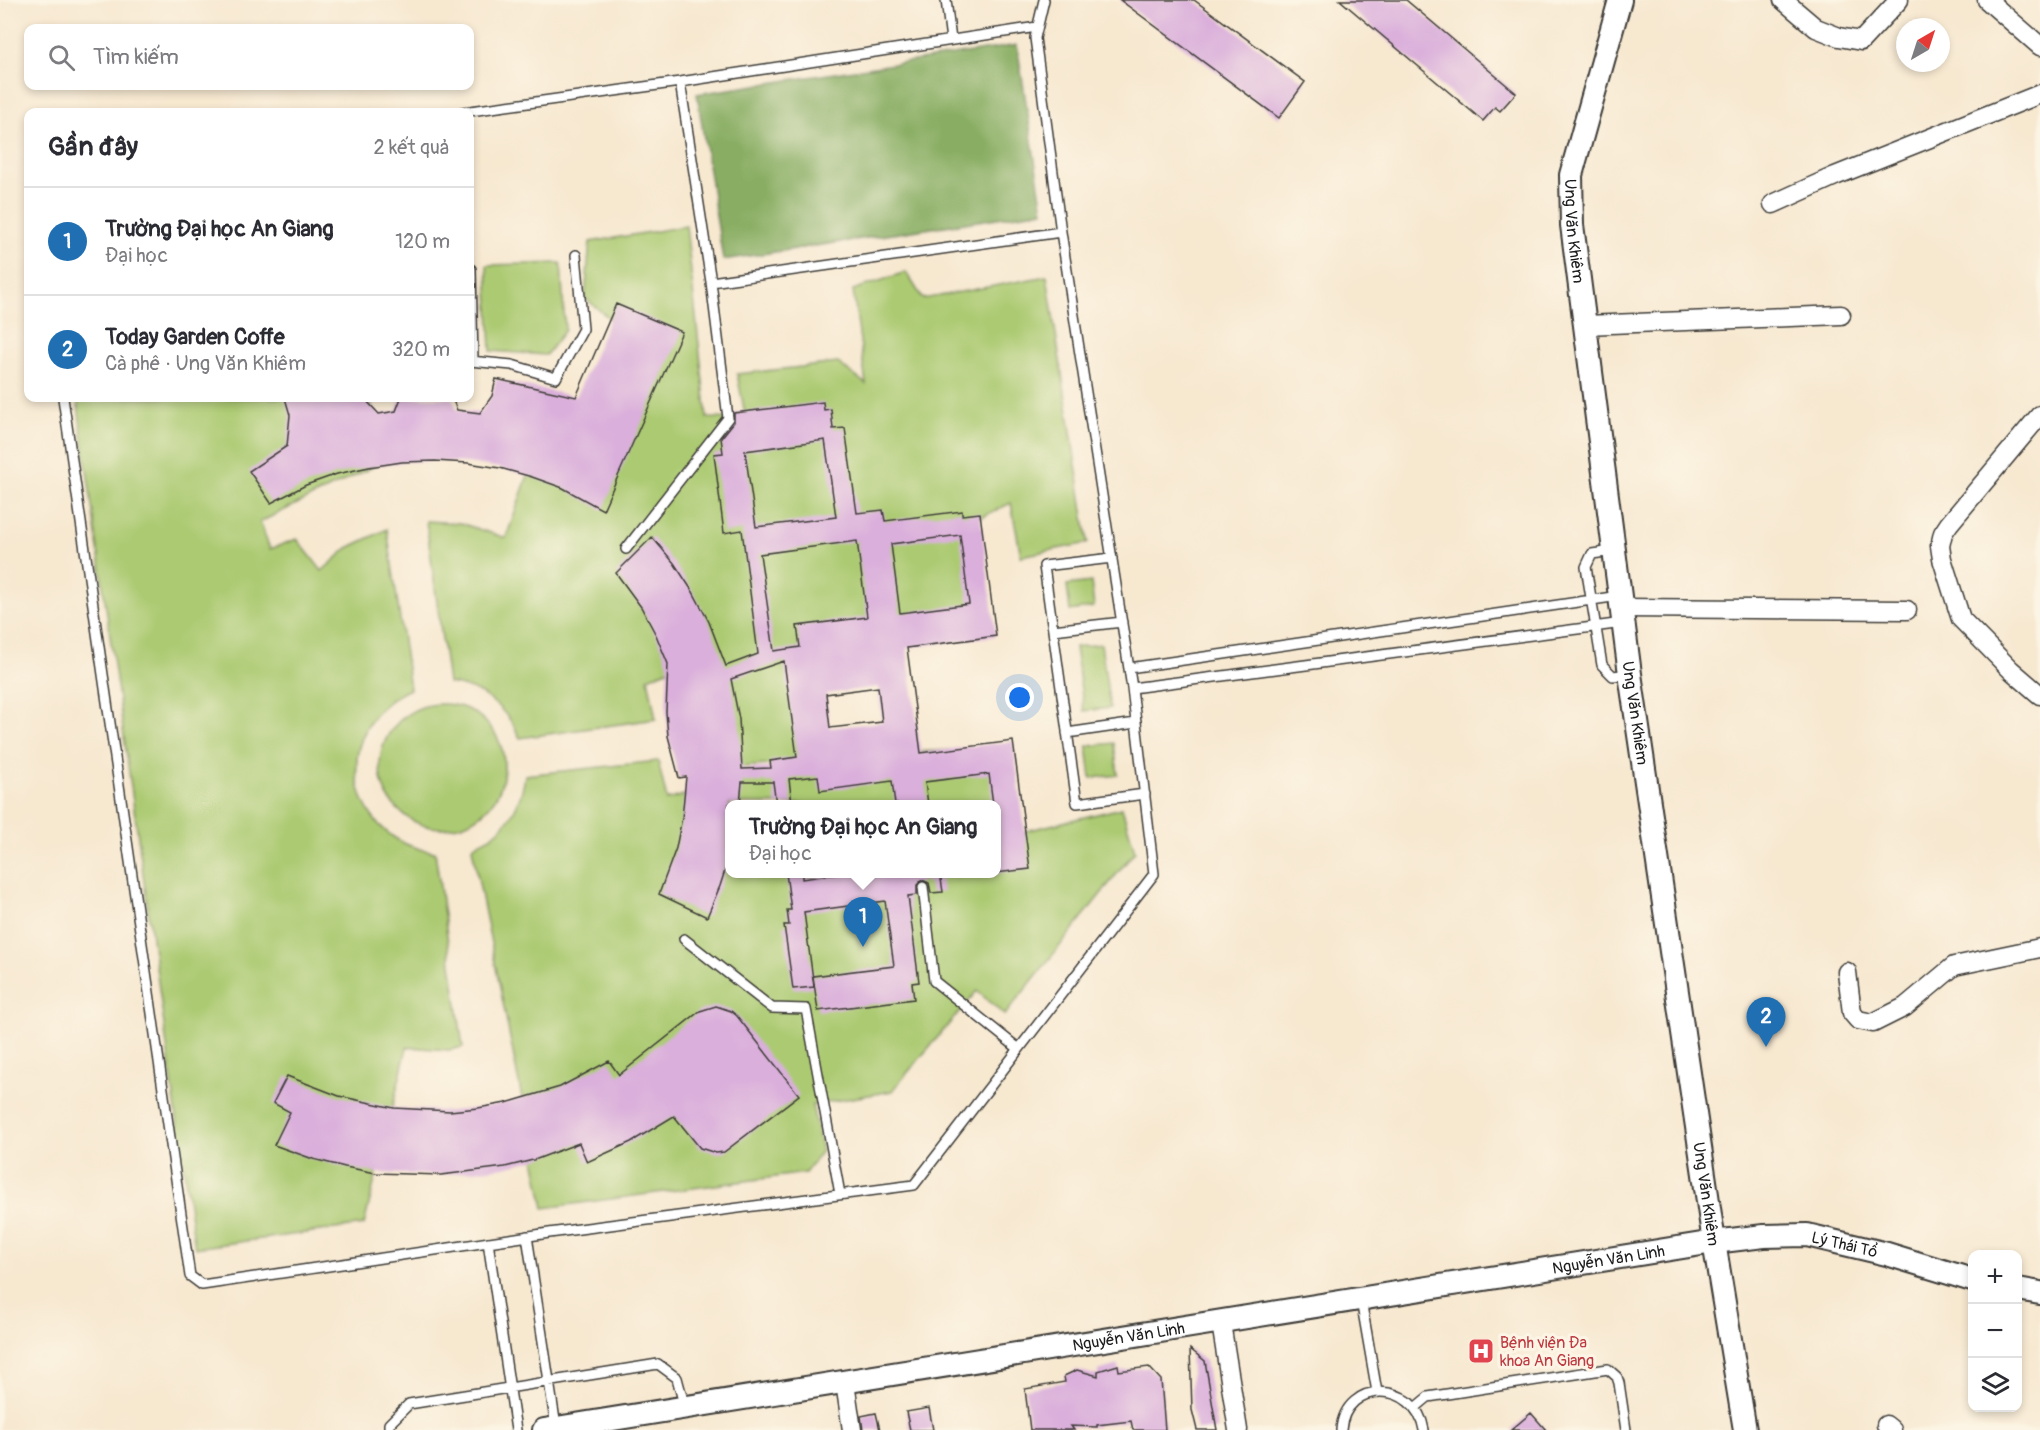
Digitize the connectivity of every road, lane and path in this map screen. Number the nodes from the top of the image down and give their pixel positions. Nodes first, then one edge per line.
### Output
1 (946, 0) edge
2 (1044, 0) edge
3 (1620, 0) edge
4 (1783, 0) edge
5 (1899, 0) edge
6 (1987, 0) edge
7 (1037, 27) junction
8 (951, 40) junction
9 (2040, 46) edge
10 (680, 82) junction
11 (2040, 94) edge
12 (474, 110) edge
13 (1773, 204) dead end
14 (1061, 232) junction
15 (576, 255) dead end
16 (711, 282) junction
17 (1841, 315) dead end
18 (1585, 325) junction
19 (474, 361) edge
20 (64, 402) edge
21 (2040, 416) edge
22 (626, 549) dead end
23 (1613, 551) junction
24 (1112, 558) junction
25 (1591, 600) junction
26 (1621, 609) junction
27 (1906, 610) dead end
28 (1122, 622) junction
29 (1595, 626) junction
30 (1053, 630) junction
31 (1129, 668) junction
32 (1630, 674) junction
33 (1132, 687) junction
34 (2040, 695) edge
35 (1136, 723) junction
36 (1067, 733) junction
37 (1145, 794) junction
38 (923, 887) dead end
39 (684, 939) dead end
40 (2040, 948) edge
41 (1847, 972) dead end
42 (1019, 1049) junction
43 (840, 1194) junction
44 (527, 1236) junction
45 (488, 1242) junction
46 (1714, 1242) junction
47 (1968, 1279) edge
48 (2022, 1290) edge
49 (2040, 1293) edge
50 (1361, 1300) junction
51 (1221, 1323) junction
52 (549, 1382) junction
53 (845, 1383) junction
54 (509, 1388) junction
55 (1377, 1392) junction
56 (1416, 1407) junction
57 (685, 1408) junction
58 (550, 1429) edge
59 (389, 1430) edge
60 (516, 1430) edge
61 (852, 1430) edge
62 (1238, 1430) edge
63 (1341, 1430) edge
64 (1424, 1430) edge
65 (1626, 1430) edge
66 (1744, 1430) edge

1 - 8 lane
2 - 7 lane
3 - 18 street, Ung Văn Khiêm
4 - 5 street
6 - 9 street
7 - 8 lane
7 - 14 lane
8 - 10 lane
10 - 12 lane
10 - 16 lane
11 - 13 street
14 - 16 lane
14 - 24 lane
15 - 19 lane
16 - 22 lane
17 - 18 street
18 - 23 street, Ung Văn Khiêm
20 - 45 lane
21 - 34 street
23 - 25 lane
23 - 26 street, Ung Văn Khiêm
24 - 28 lane
24 - 30 lane
25 - 26 lane
25 - 29 lane
25 - 31 lane
26 - 27 street
26 - 29 lane
26 - 32 street, Ung Văn Khiêm
28 - 30 lane
28 - 31 lane
29 - 32 lane
29 - 33 lane
30 - 36 lane
31 - 33 lane
32 - 46 street, Ung Văn Khiêm
33 - 35 lane
35 - 36 lane
35 - 37 lane
36 - 37 lane
37 - 42 lane
38 - 42 lane
39 - 43 lane
40 - 41 street
42 - 43 lane
43 - 44 lane
44 - 45 lane
44 - 52 lane
45 - 54 lane
46 - 47 street, Lý Thái Tổ
46 - 50 street, Nguyễn Văn Linh
46 - 66 street, Ung Văn Khiêm
48 - 49 street
50 - 51 street, Nguyễn Văn Linh
50 - 55 lane
51 - 53 street, Nguyễn Văn Linh
51 - 62 street
52 - 54 lane
52 - 57 lane
52 - 58 lane
53 - 57 street, Nguyễn Văn Linh
53 - 61 street
54 - 59 lane
54 - 60 lane
55 - 56 lane
55 - 63 lane
56 - 64 lane
56 - 65 lane
57 - 58 street, Nguyễn Văn Linh

